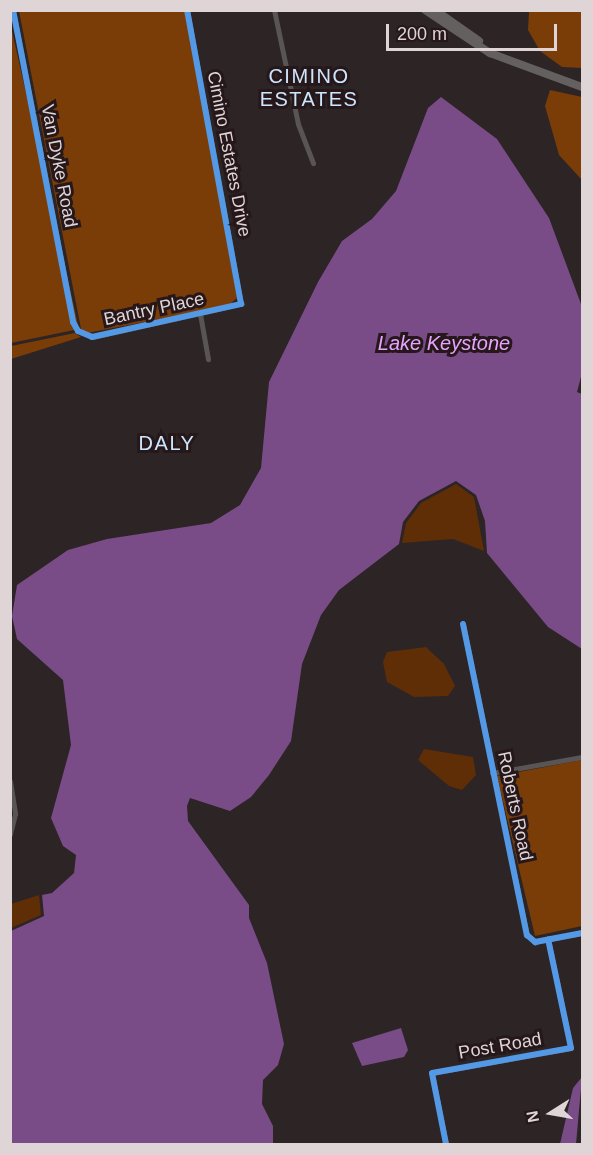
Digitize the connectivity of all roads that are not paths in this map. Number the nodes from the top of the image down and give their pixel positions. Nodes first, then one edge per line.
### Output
1 (13, 10) edge
2 (187, 10) edge
3 (274, 10) edge
4 (424, 10) edge
5 (435, 10) edge
6 (517, 64) junction
7 (582, 87) edge
8 (313, 163) dead end
9 (241, 304) joint
10 (200, 314) junction
11 (75, 327) joint
12 (208, 359) dead end
13 (463, 624) dead end
14 (582, 757) edge
15 (492, 773) junction
16 (10, 781) edge
17 (10, 834) edge
18 (582, 933) edge
19 (548, 939) junction
20 (446, 1144) edge

1 - 11 street, Van Dyke Road
2 - 9 street, Cimino Estates Drive
3 - 8 street
4 - 6 main road
5 - 6 main road
6 - 7 main road
9 - 10 street, Bantry Place
10 - 11 street, Bantry Place
10 - 12 street
13 - 15 street, Roberts Road
14 - 15 street
15 - 19 street, Roberts Road
16 - 17 street
18 - 19 street
19 - 20 street, Post Road

